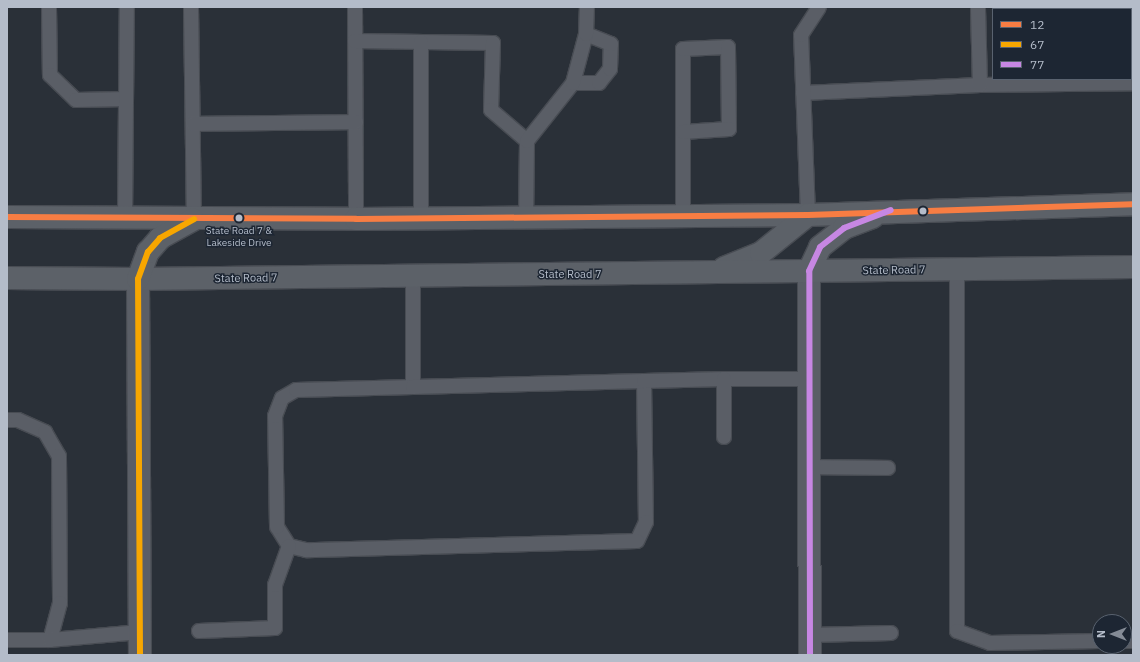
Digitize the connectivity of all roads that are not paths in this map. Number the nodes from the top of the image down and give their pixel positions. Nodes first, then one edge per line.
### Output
1 (49, 7) edge
2 (127, 7) edge
3 (191, 7) edge
4 (355, 7) edge
5 (587, 7) edge
6 (978, 7) edge
7 (816, 8) edge
8 (586, 34) junction
9 (355, 41) junction
10 (421, 42) junction
11 (573, 83) junction
12 (1133, 83) edge
13 (980, 85) junction
14 (803, 93) junction
15 (126, 99) junction
16 (356, 122) junction
17 (193, 124) junction
18 (683, 132) junction
19 (527, 141) junction
20 (1133, 204) edge
21 (891, 210) junction
22 (808, 214) junction
23 (683, 216) junction
24 (7, 217) edge
25 (125, 218) junction
26 (421, 218) junction
27 (526, 218) junction
28 (194, 219) junction
29 (356, 219) junction
30 (1133, 267) edge
31 (957, 270) junction
32 (809, 271) junction
33 (710, 274) junction
34 (413, 276) junction
35 (7, 278) edge
36 (138, 280) junction
37 (724, 379) junction
38 (811, 379) junction
39 (644, 381) junction
40 (413, 387) junction
41 (7, 420) edge
42 (724, 437) dead end
43 (811, 467) junction
44 (888, 468) dead end
45 (289, 546) junction
46 (199, 631) dead end
47 (140, 632) junction
48 (891, 633) dead end
49 (7, 640) edge
50 (50, 640) junction
51 (1092, 641) edge
52 (810, 645) edge
53 (140, 655) edge

1 - 15 lane
2 - 15 lane
3 - 17 lane
4 - 9 lane
5 - 8 lane
6 - 13 lane
7 - 14 lane
8 - 11 lane
8 - 11 lane
9 - 10 lane
9 - 16 lane
10 - 19 lane
10 - 26 lane
11 - 19 lane
12 - 13 lane
13 - 14 lane
14 - 22 lane
15 - 25 lane
16 - 17 lane
16 - 29 lane
17 - 28 lane
18 - 18 lane
18 - 23 lane
19 - 27 lane
20 - 21 main road
21 - 22 main road
21 - 32 main road
22 - 23 main road
22 - 33 main road
23 - 27 main road
24 - 25 main road
25 - 28 main road
26 - 27 main road
26 - 29 main road
28 - 29 main road
28 - 36 main road
30 - 31 main road, State Road 7
31 - 32 main road, State Road 7
31 - 51 lane
32 - 33 main road, State Road 7
32 - 38 street
33 - 34 main road, State Road 7
34 - 36 main road, State Road 7
34 - 40 lane
35 - 36 main road, State Road 7
36 - 47 street
37 - 38 lane
37 - 39 lane
37 - 42 lane
38 - 43 street
39 - 40 lane
39 - 45 lane
40 - 45 lane
41 - 50 lane
43 - 44 lane
43 - 52 street
45 - 46 lane
47 - 50 lane
47 - 53 street
48 - 52 lane
49 - 50 lane

